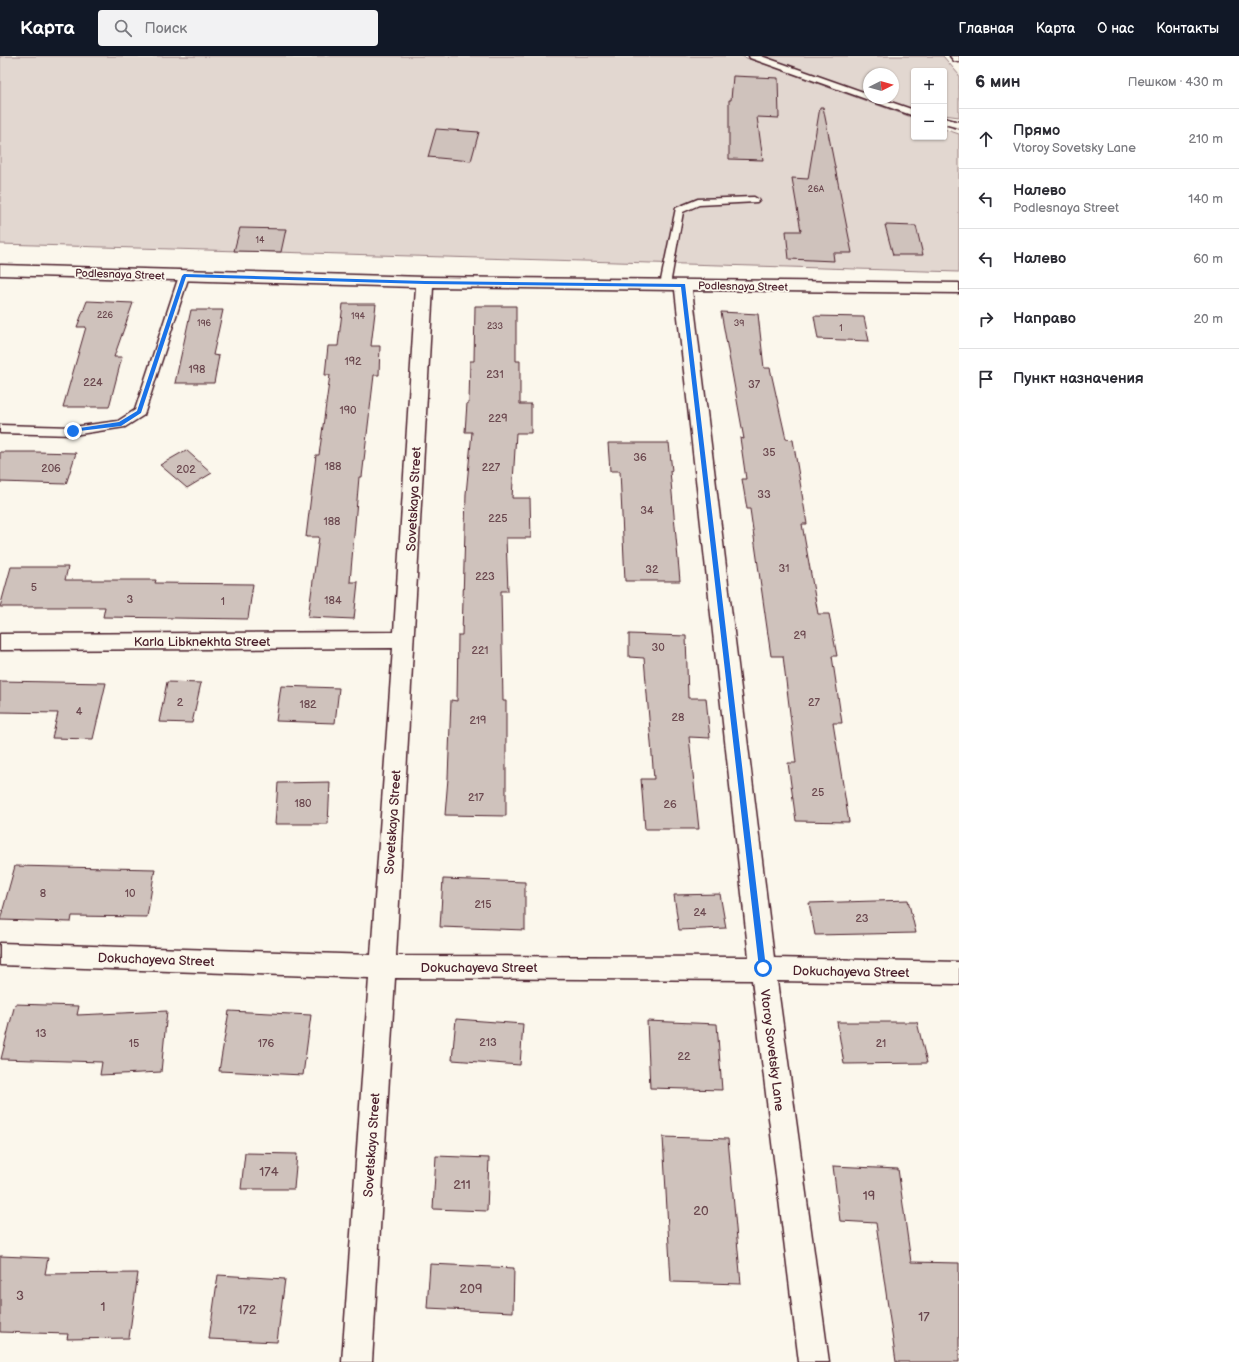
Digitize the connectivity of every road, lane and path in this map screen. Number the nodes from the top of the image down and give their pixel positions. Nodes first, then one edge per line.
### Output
1 (752, 56) edge
2 (863, 96) edge
3 (888, 104) edge
4 (911, 112) edge
5 (947, 122) edge
6 (959, 125) edge
7 (754, 200) dead end
8 (0, 270) edge
9 (184, 276) junction
10 (425, 282) junction
11 (674, 285) junction
12 (959, 288) edge
13 (0, 429) edge
14 (404, 640) junction
15 (0, 642) edge
16 (0, 954) edge
17 (382, 967) junction
18 (763, 968) junction
19 (959, 973) edge
20 (357, 1362) edge
21 (814, 1362) edge

1 - 2 lane
3 - 4 lane
5 - 6 lane
7 - 11 lane
8 - 9 street, Podlesnaya Street
9 - 10 street, Podlesnaya Street
9 - 13 lane
10 - 11 street, Podlesnaya Street
10 - 14 street, Sovetskaya Street
11 - 12 street, Podlesnaya Street
11 - 18 street, Vtoroy Sovetsky Lane
14 - 15 street, Karla Libknekhta Street
14 - 17 street, Sovetskaya Street
16 - 17 street, Dokuchayeva Street
17 - 18 street, Dokuchayeva Street
17 - 20 street, Sovetskaya Street
18 - 19 street, Dokuchayeva Street
18 - 21 street, Vtoroy Sovetsky Lane

